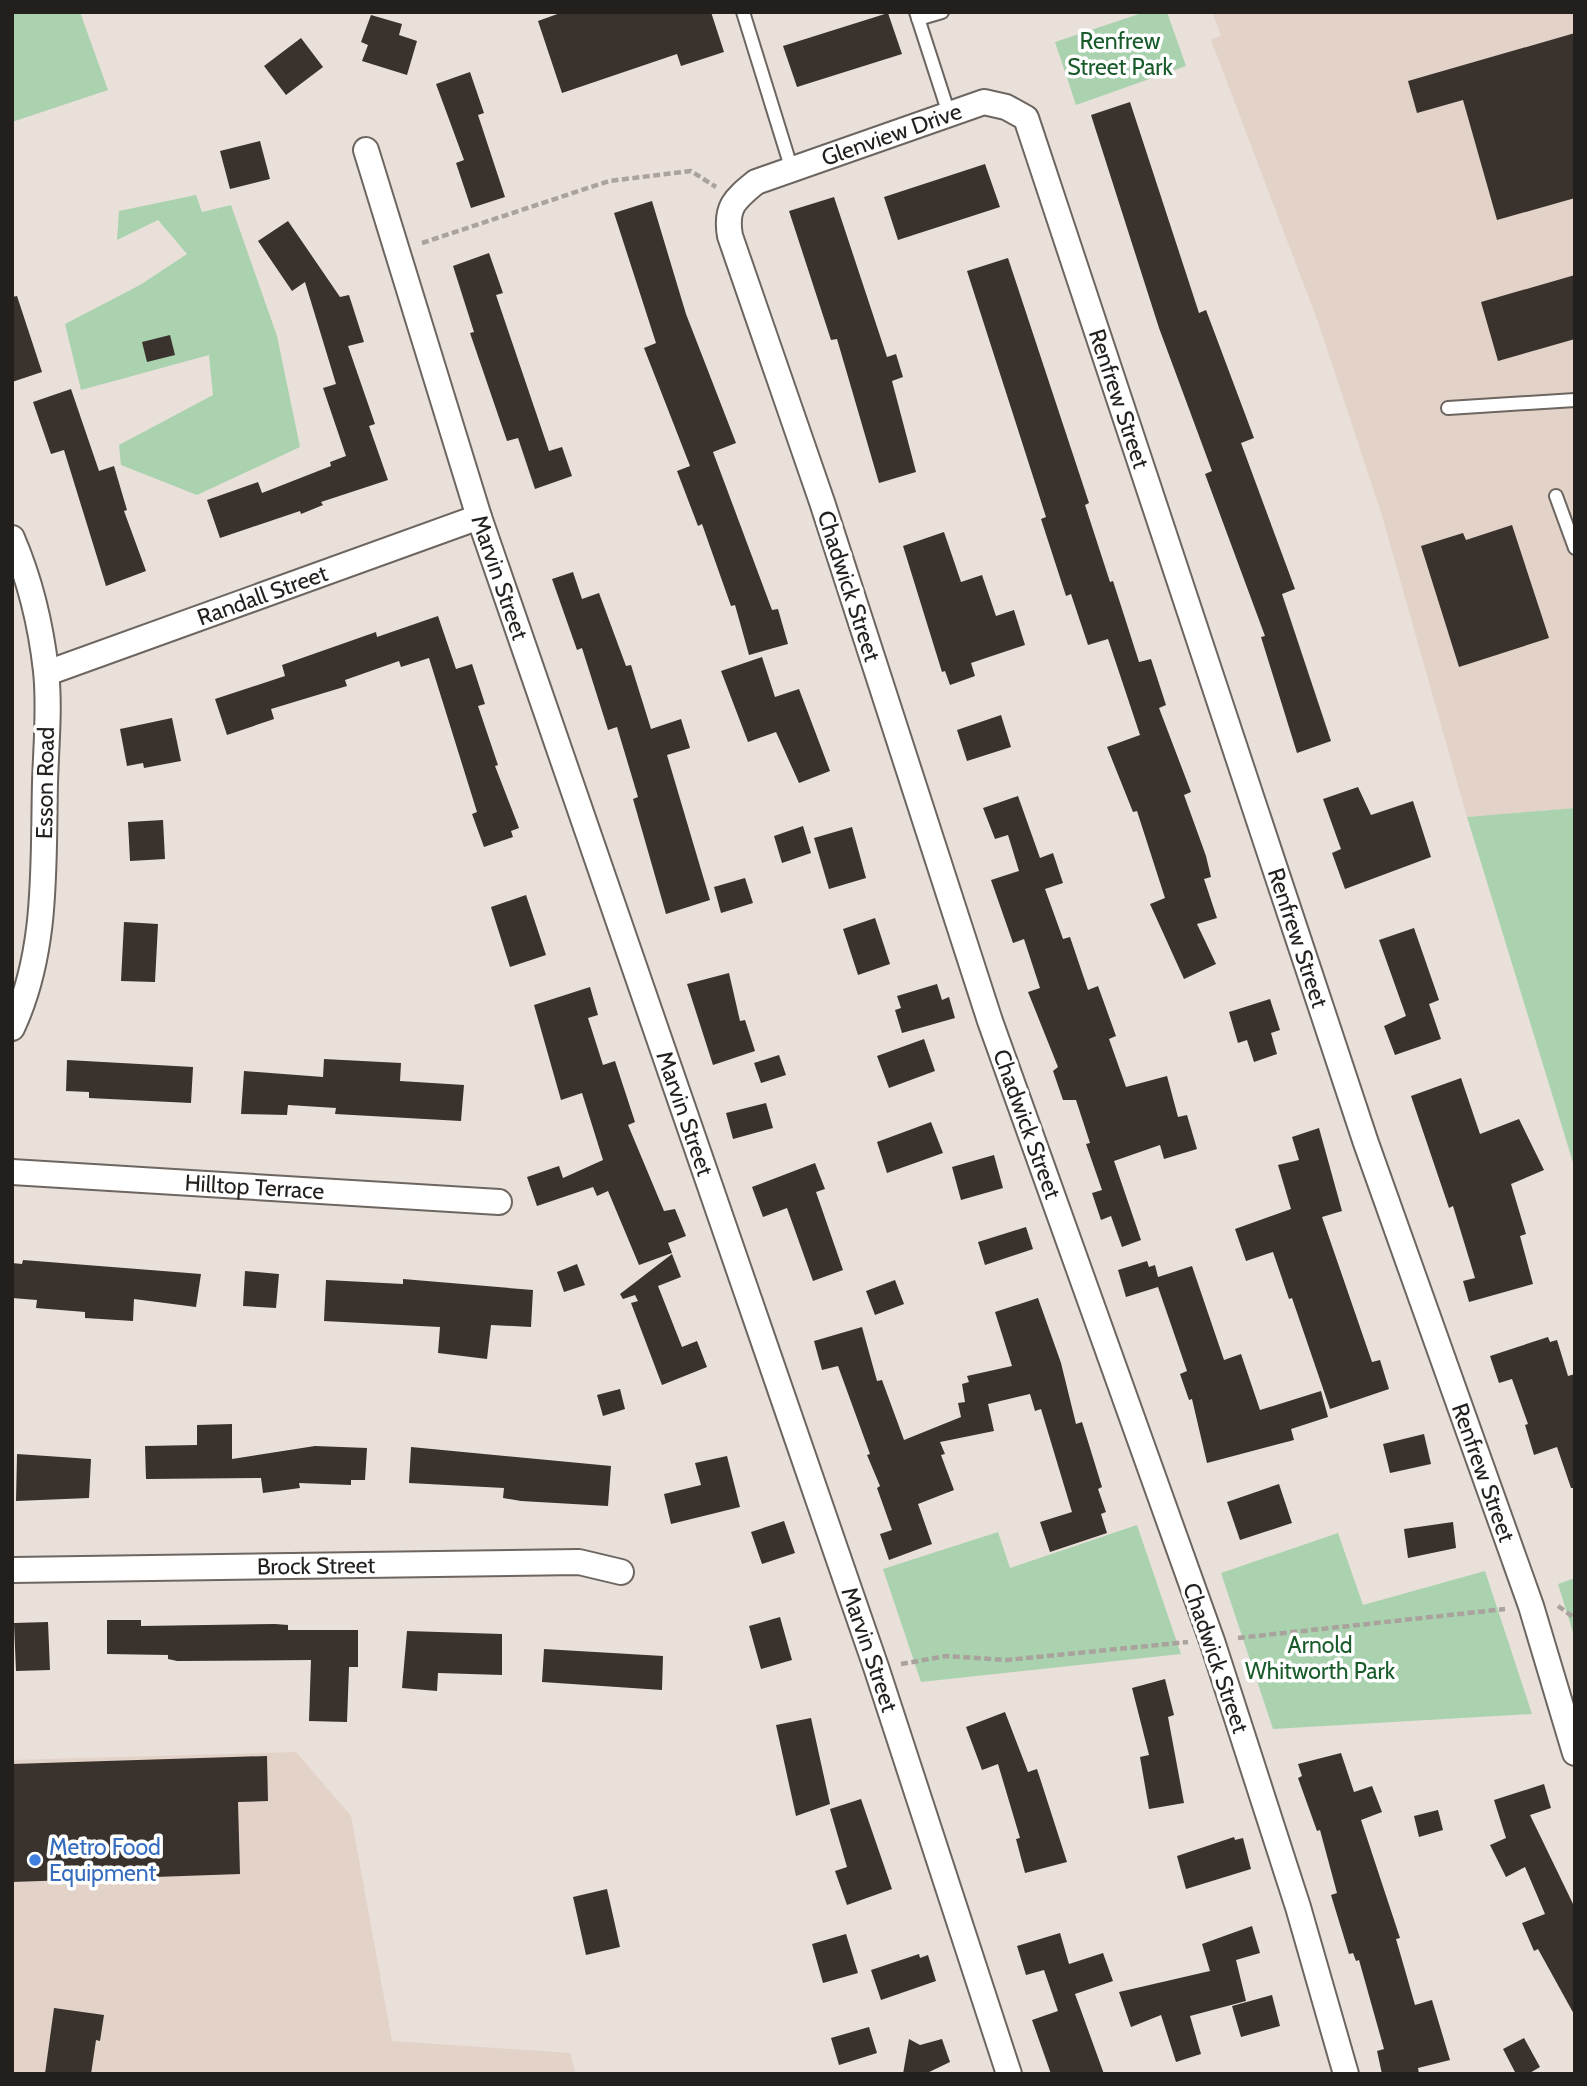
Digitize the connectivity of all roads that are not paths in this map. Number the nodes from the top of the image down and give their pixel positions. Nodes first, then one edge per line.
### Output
1 (743, 12) edge
2 (942, 12) edge
3 (917, 16) edge
4 (948, 114) junction
5 (1026, 118) joint
6 (366, 150) dead end
7 (791, 167) junction
8 (736, 199) joint
9 (1575, 400) edge
10 (1448, 408) dead end
11 (1556, 496) dead end
12 (479, 517) junction
13 (12, 538) edge
14 (1575, 548) edge
15 (47, 673) junction
16 (12, 1028) edge
17 (12, 1171) edge
18 (499, 1202) dead end
19 (12, 1570) edge
20 (621, 1572) dead end
21 (1575, 1754) edge
22 (1009, 2074) edge
23 (1346, 2074) edge

1 - 7 lane
2 - 3 lane
3 - 4 lane
4 - 5 street, Glenview Drive
4 - 7 street, Glenview Drive
5 - 21 street, Renfrew Street
6 - 12 street, Marvin Street
7 - 8 street, Glenview Drive
8 - 23 street, Chadwick Street
9 - 10 lane
11 - 14 lane
12 - 15 street, Randall Street
12 - 22 street, Marvin Street
13 - 15 street, Esson Road
15 - 16 street, Esson Road
17 - 18 street, Hilltop Terrace
19 - 20 street, Brock Street

